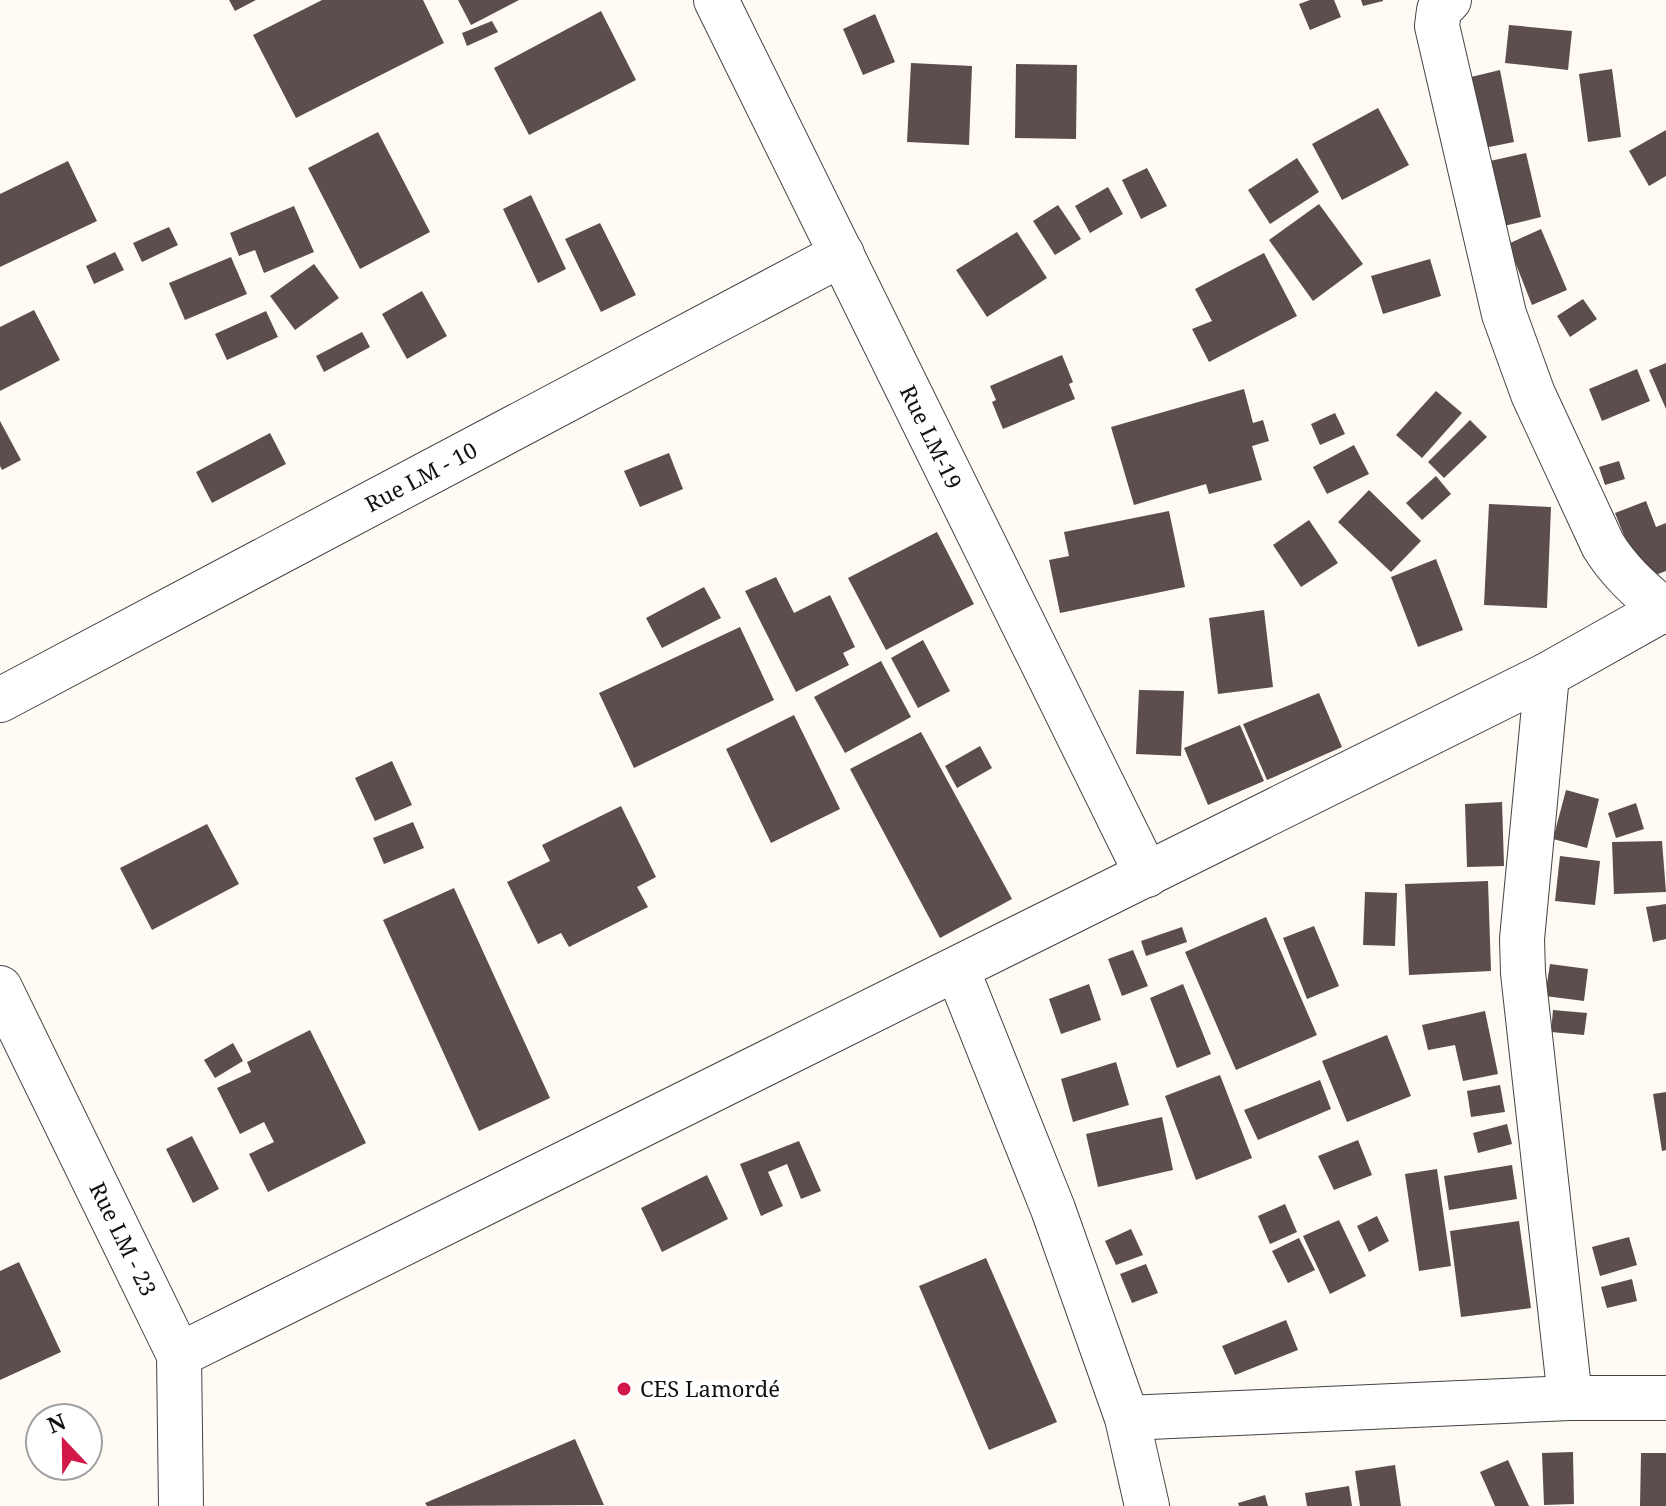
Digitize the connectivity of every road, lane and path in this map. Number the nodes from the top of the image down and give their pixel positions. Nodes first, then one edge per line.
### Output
1 (716, 0) edge
2 (1449, 0) edge
3 (842, 254) junction
4 (1665, 610) edge
5 (1547, 675) junction
6 (0, 700) edge
7 (1147, 875) junction
8 (957, 969) junction
9 (0, 988) edge
10 (179, 1355) junction
11 (1570, 1398) junction
12 (1666, 1398) edge
13 (1127, 1418) junction
14 (181, 1506) edge
15 (1147, 1506) edge

1 - 3 street, Rue LM-19
2 - 4 street
3 - 6 street, Rue LM - 10
3 - 7 street, Rue LM-19
4 - 5 street
5 - 7 street
5 - 11 street
7 - 8 street
8 - 10 street
8 - 13 street
9 - 10 street, Rue LM - 23
10 - 14 street, Rue LM - 23
11 - 12 street
11 - 13 street
13 - 15 street

